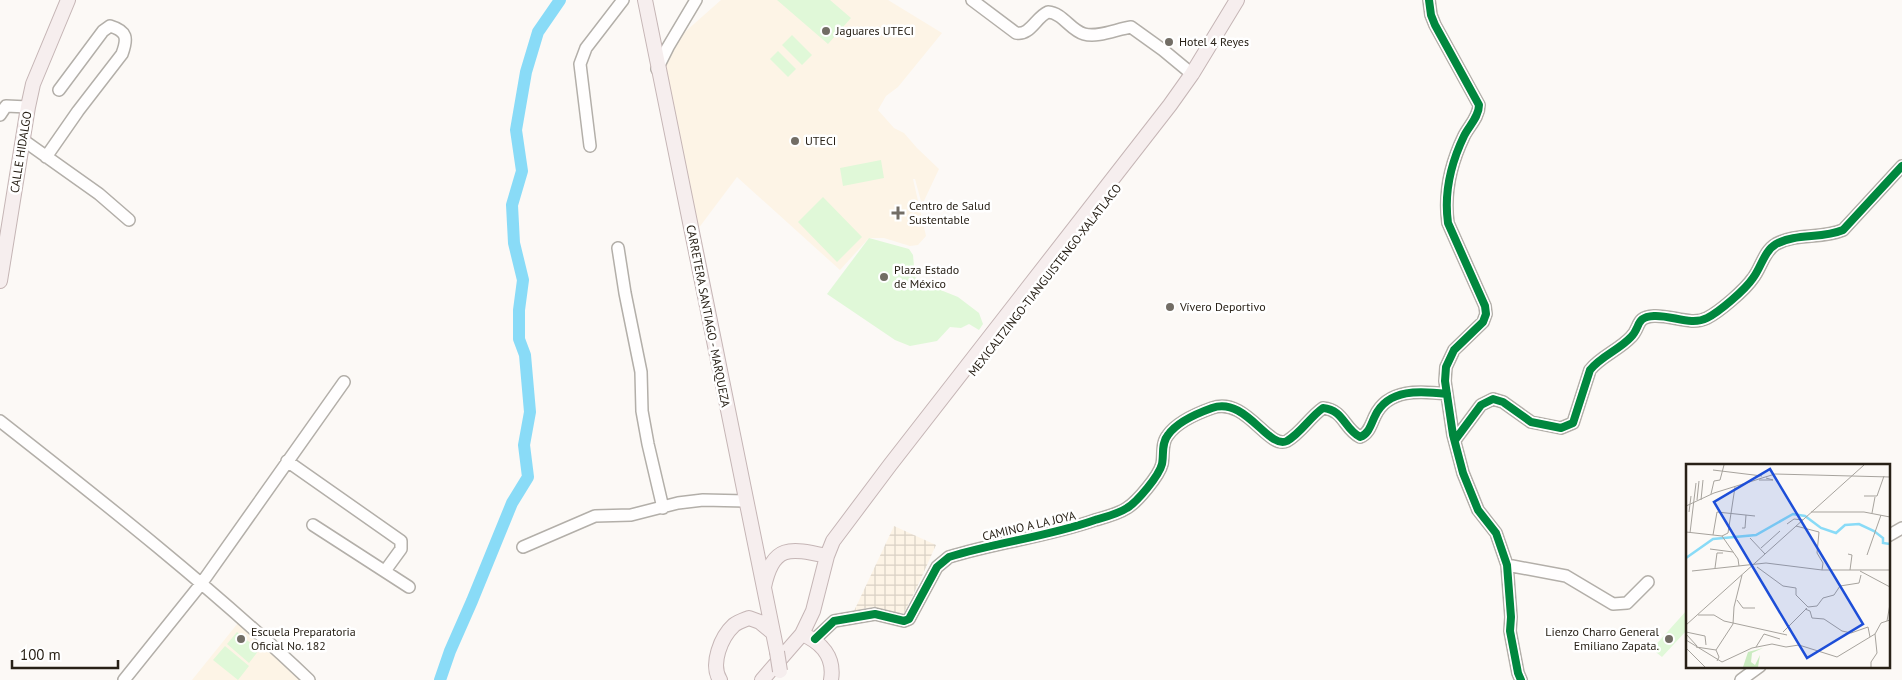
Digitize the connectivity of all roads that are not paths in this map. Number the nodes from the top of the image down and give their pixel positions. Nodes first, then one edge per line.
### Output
1 (68, 0) edge
2 (623, 0) edge
3 (644, 0) edge
4 (696, 0) edge
5 (972, 0) edge
6 (1237, 0) edge
7 (1247, 0) edge
8 (1429, 0) edge
9 (657, 69) junction
10 (1192, 74) junction
11 (59, 90) dead end
12 (2, 107) edge
13 (28, 107) junction
14 (23, 140) junction
15 (590, 146) dead end
16 (46, 157) junction
17 (1902, 166) edge
18 (129, 220) dead end
19 (618, 248) dead end
20 (0, 281) edge
21 (344, 382) dead end
22 (1447, 394) junction
23 (0, 421) edge
24 (1455, 440) junction
25 (287, 461) junction
26 (746, 501) junction
27 (663, 508) junction
28 (312, 525) dead end
29 (1902, 528) edge
30 (1890, 535) edge
31 (523, 547) dead end
32 (828, 553) junction
33 (1507, 564) junction
34 (385, 571) junction
35 (1648, 582) dead end
36 (201, 584) junction
37 (409, 587) dead end
38 (764, 590) junction
39 (772, 632) junction
40 (808, 636) junction
41 (1757, 668) edge
42 (781, 676) edge
43 (124, 680) edge
44 (310, 680) edge
45 (720, 680) edge
46 (762, 680) edge
47 (831, 680) edge
48 (1521, 680) edge
49 (1741, 680) edge

1 - 13 main road, CALLE HIDALGO
2 - 15 street
3 - 9 main road, CARRETERA SANTIAGO - MARQUEZA
4 - 9 street
5 - 10 street
6 - 10 main road, MEXICALTZINGO-TIANGUISTENGO-XALATLACO
7 - 32 main road, MEXICALTZINGO-TIANGUISTENGO-XALATLACO
8 - 22 street
9 - 26 main road, CARRETERA SANTIAGO - MARQUEZA
10 - 32 main road, MEXICALTZINGO-TIANGUISTENGO-XALATLACO
11 - 16 street
12 - 13 street
13 - 14 main road, CALLE HIDALGO
14 - 16 street
14 - 20 main road, CALLE HIDALGO
16 - 18 street
17 - 24 street
19 - 27 street
21 - 25 street
22 - 24 street
22 - 40 street, CAMINO A LA JOYA
23 - 36 street
24 - 33 street
25 - 34 street
25 - 36 street
26 - 27 street
26 - 38 main road, CARRETERA SANTIAGO - MARQUEZA
27 - 31 street
28 - 34 street
29 - 30 street
32 - 38 main road
32 - 40 main road, MEXICALTZINGO-TIANGUISTENGO-XALATLACO
33 - 35 street
33 - 48 street
34 - 37 street
36 - 43 street
36 - 44 street
38 - 39 main road, CARRETERA SANTIAGO - MARQUEZA
39 - 42 main road, CARRETERA SANTIAGO - MARQUEZA, bridge
39 - 45 main road
40 - 46 main road, MEXICALTZINGO-TIANGUISTENGO-XALATLACO
40 - 47 main road
41 - 49 street

